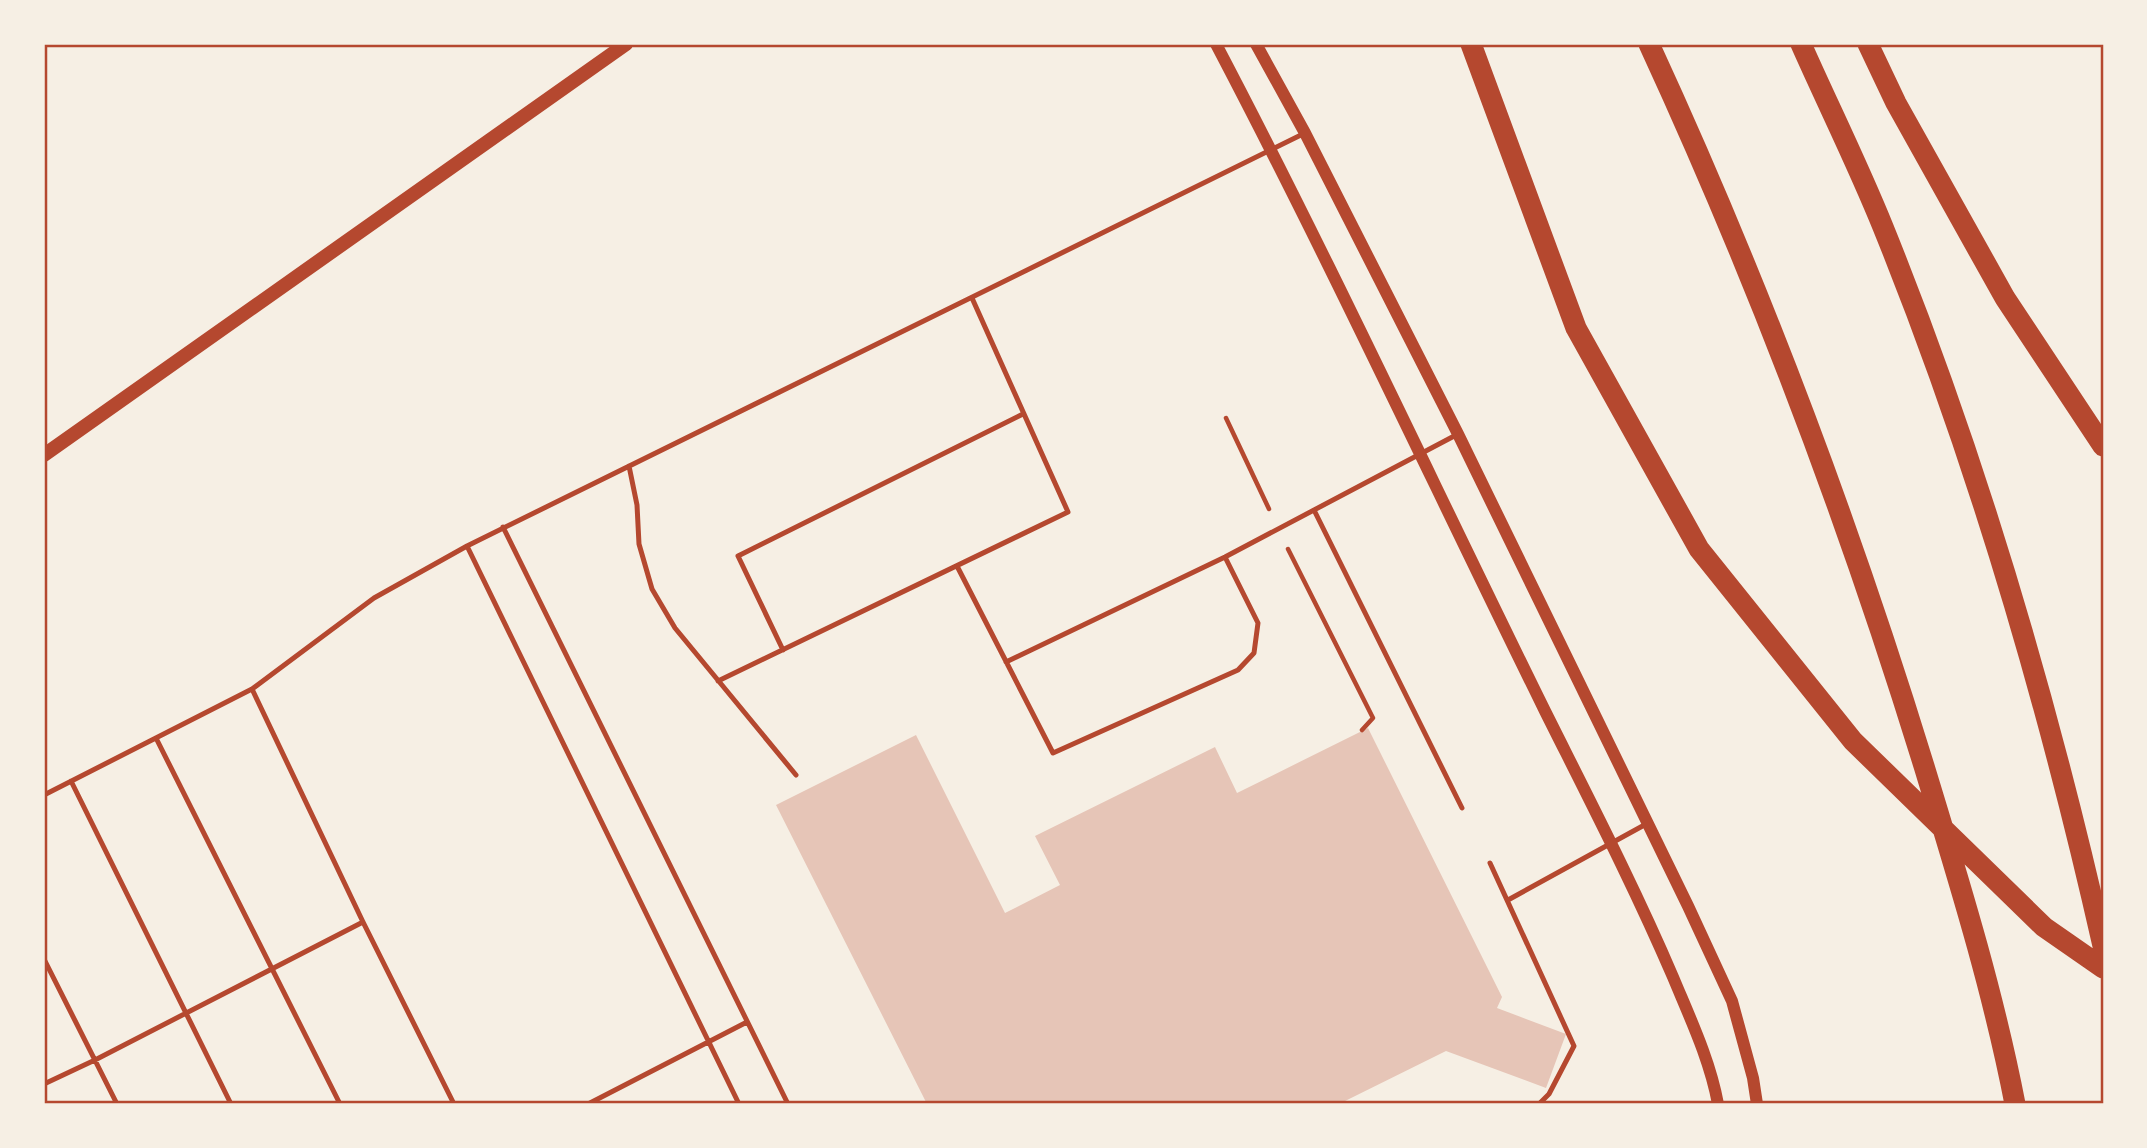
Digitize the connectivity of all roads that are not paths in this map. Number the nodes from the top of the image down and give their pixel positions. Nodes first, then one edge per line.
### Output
1 (626, 44) edge
2 (1216, 44) edge
3 (1256, 44) edge
4 (1471, 44) edge
5 (1649, 44) edge
6 (1801, 44) edge
7 (1868, 44) edge
8 (1305, 133) junction
9 (1273, 151) junction
10 (972, 298) junction
11 (1023, 414) junction
12 (1458, 434) junction
13 (2103, 446) edge
14 (44, 455) edge
15 (1419, 455) junction
16 (629, 466) junction
17 (1314, 510) junction
18 (503, 527) junction
19 (467, 546) junction
20 (1225, 557) junction
21 (957, 566) junction
22 (783, 650) junction
23 (1006, 662) junction
24 (718, 681) junction
25 (252, 689) junction
26 (156, 738) junction
27 (796, 775) dead end
28 (71, 781) junction
29 (44, 795) edge
30 (1462, 808) dead end
31 (1648, 823) junction
32 (1610, 842) junction
33 (1490, 863) dead end
34 (1508, 900) junction
35 (363, 922) junction
36 (2103, 946) edge
37 (44, 959) edge
38 (272, 968) junction
39 (2103, 968) edge
40 (186, 1013) junction
41 (747, 1022) junction
42 (708, 1041) junction
43 (95, 1060) junction
44 (44, 1084) edge
45 (117, 1104) edge
46 (231, 1104) edge
47 (340, 1104) edge
48 (454, 1104) edge
49 (588, 1104) edge
50 (739, 1104) edge
51 (788, 1104) edge
52 (1539, 1104) edge
53 (1718, 1104) edge
54 (1757, 1104) edge
55 (2015, 1104) edge

1 - 14 main road
2 - 9 street
3 - 8 street
4 - 39 highway
5 - 55 highway
6 - 36 highway
7 - 13 highway
8 - 9 lane
8 - 12 street
9 - 10 lane
9 - 15 street
10 - 11 lane
10 - 16 lane
11 - 21 lane
11 - 22 lane
12 - 15 lane
12 - 31 street
15 - 17 lane
15 - 32 street
16 - 18 lane
16 - 24 lane
17 - 20 lane
17 - 30 lane
18 - 19 lane
18 - 41 lane
19 - 25 lane
19 - 42 lane
20 - 23 lane
20 - 23 lane
21 - 22 lane
21 - 23 lane
22 - 24 lane
24 - 27 lane
25 - 26 lane
25 - 35 lane
26 - 28 lane
26 - 38 lane
28 - 29 lane
28 - 40 lane
31 - 32 lane
31 - 54 street
32 - 34 lane
32 - 53 street
33 - 34 lane
34 - 52 lane
35 - 38 lane
35 - 48 lane
37 - 43 lane
38 - 40 lane
38 - 47 lane
40 - 43 lane
40 - 46 lane
41 - 42 lane
41 - 51 lane
42 - 49 lane
42 - 50 lane
43 - 44 lane
43 - 45 lane

